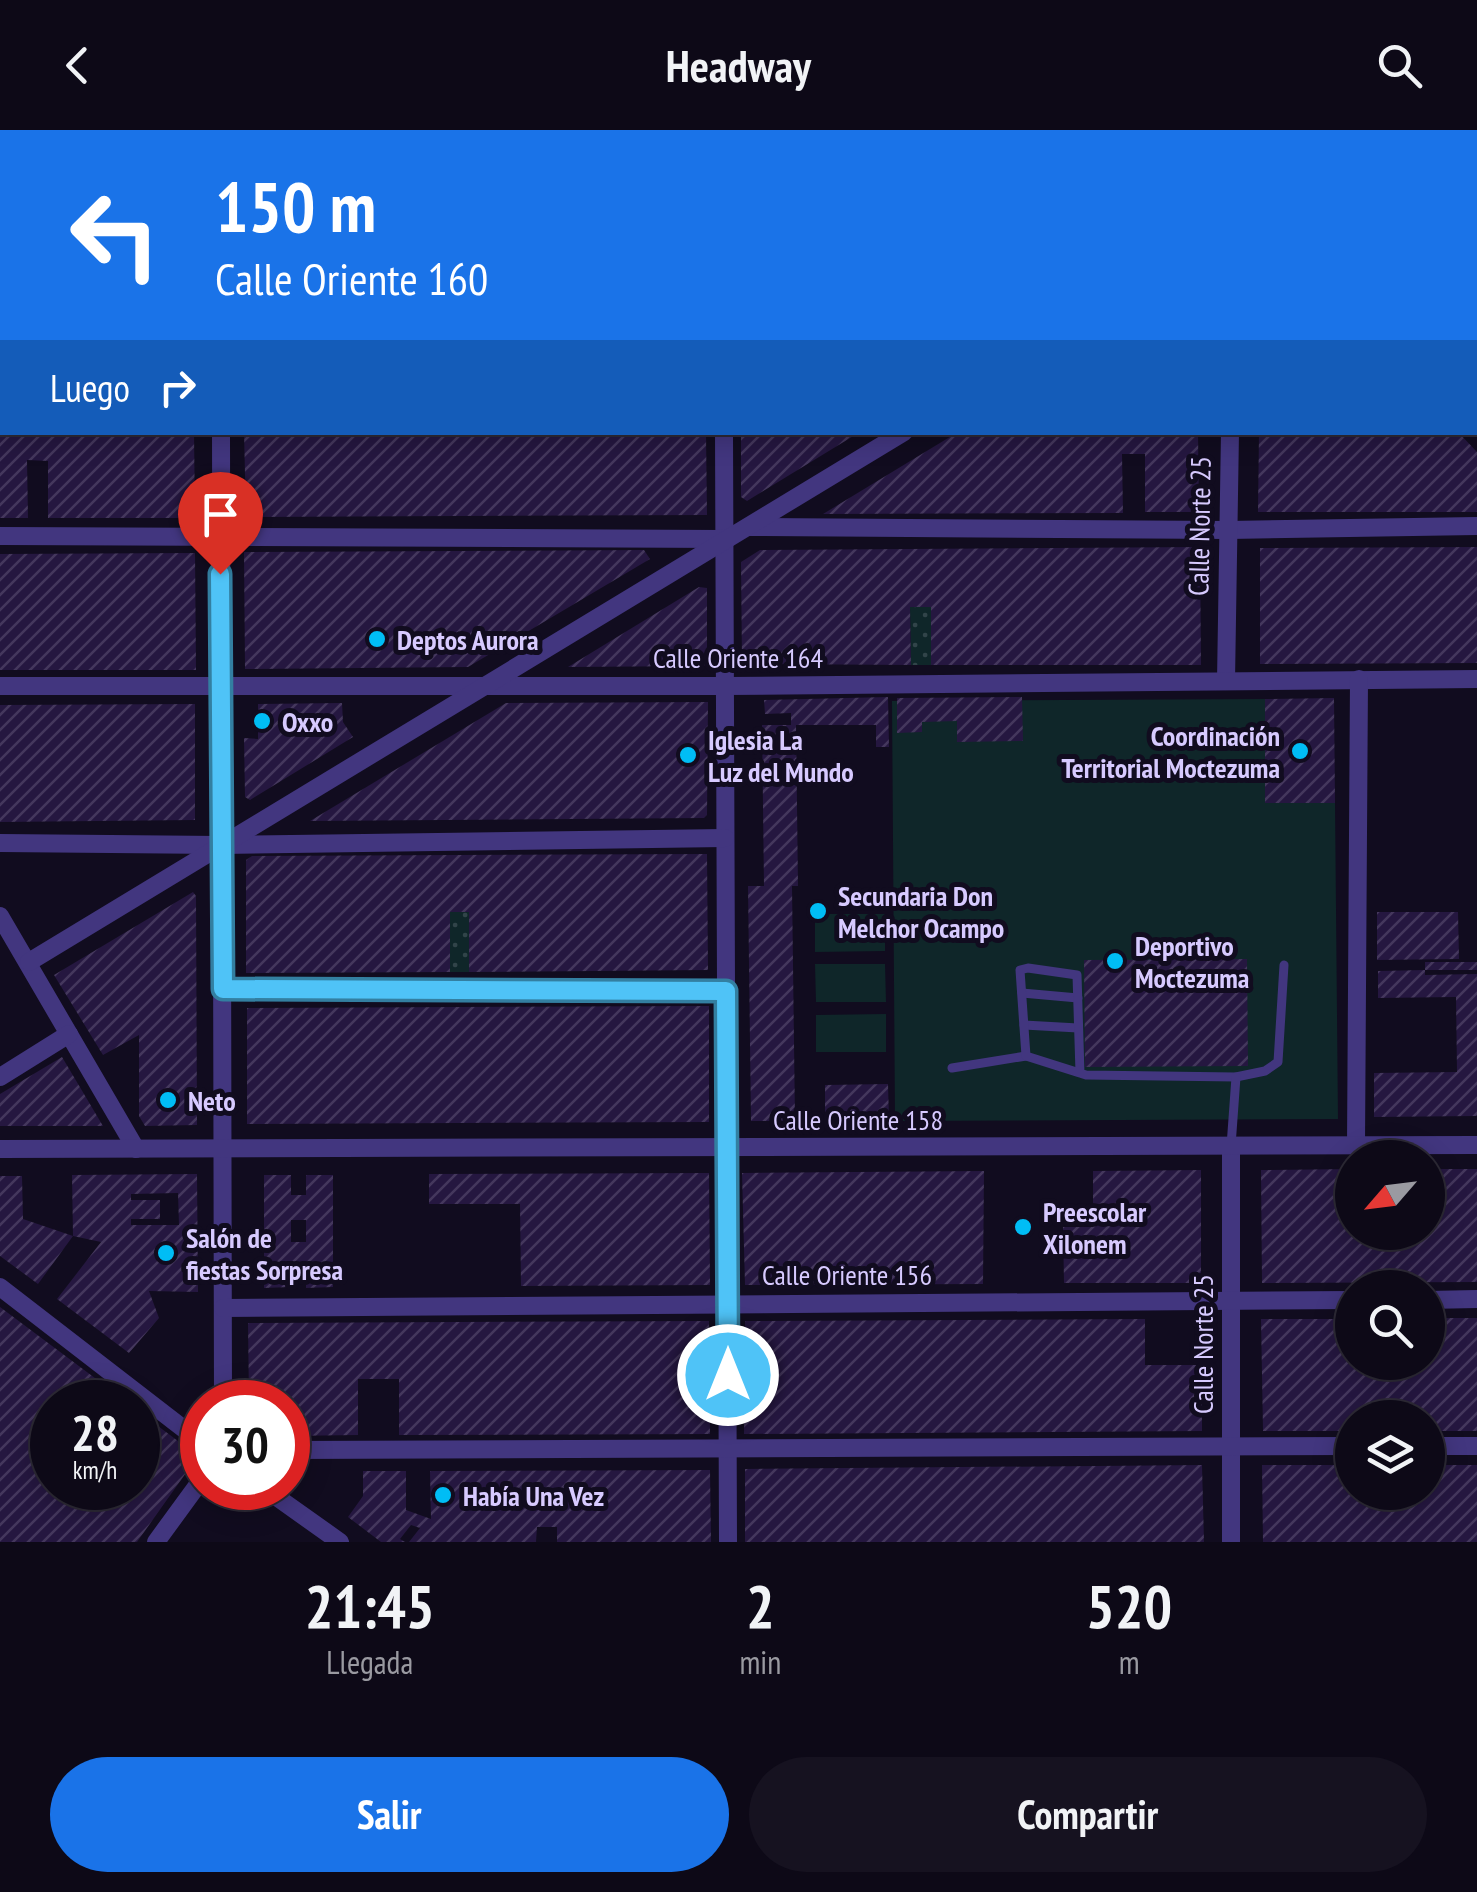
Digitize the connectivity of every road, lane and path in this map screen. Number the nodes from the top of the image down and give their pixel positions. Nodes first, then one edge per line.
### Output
1 (221, 435) edge
2 (724, 435) edge
3 (899, 435) edge
4 (1230, 435) edge
5 (1477, 526) edge
6 (747, 528) junction
7 (1230, 530) junction
8 (0, 536) edge
9 (221, 536) junction
10 (725, 539) junction
11 (1360, 679) junction
12 (1477, 679) edge
13 (1226, 681) junction
14 (488, 683) junction
15 (0, 686) edge
16 (219, 686) junction
17 (726, 686) junction
18 (726, 838) junction
19 (0, 843) edge
20 (220, 844) junction
21 (0, 916) edge
22 (29, 962) junction
23 (1284, 964) dead end
24 (223, 989) junction
25 (726, 991) junction
26 (1022, 993) junction
27 (1078, 998) junction
28 (1024, 1025) junction
29 (1078, 1028) junction
30 (68, 1034) junction
31 (1026, 1056) junction
32 (952, 1068) dead end
33 (1080, 1073) junction
34 (0, 1076) edge
35 (1236, 1077) junction
36 (1356, 1140) edge
37 (1335, 1144) edge
38 (1445, 1145) edge
39 (1477, 1145) edge
40 (1230, 1146) junction
41 (726, 1147) junction
42 (136, 1148) junction
43 (0, 1149) edge
44 (222, 1150) junction
45 (0, 1288) edge
46 (1477, 1299) edge
47 (1233, 1300) junction
48 (1335, 1300) edge
49 (1445, 1300) edge
50 (728, 1302) junction
51 (222, 1308) junction
52 (223, 1380) edge
53 (180, 1425) edge
54 (1335, 1446) edge
55 (1445, 1446) edge
56 (1477, 1446) edge
57 (1232, 1447) junction
58 (728, 1448) junction
59 (310, 1450) edge
60 (180, 1509) edge
61 (295, 1510) edge
62 (156, 1542) edge
63 (340, 1542) edge
64 (728, 1542) edge
65 (1231, 1542) edge

1 - 9 street
2 - 10 street
3 - 6 street
4 - 7 street, Calle Norte 25
5 - 7 street
6 - 7 street
6 - 10 street
7 - 13 street, Calle Norte 25
8 - 9 street
9 - 10 street
9 - 16 street
10 - 14 street
10 - 17 street
11 - 12 street, Calle Oriente 164
11 - 13 street, Calle Oriente 164
11 - 36 street
13 - 17 street, Calle Oriente 164
14 - 16 street, Calle Oriente 164
14 - 17 street, Calle Oriente 164
14 - 20 street
15 - 16 street, Calle Oriente 164
16 - 20 street
17 - 18 street
18 - 20 street
18 - 25 street
19 - 20 street
20 - 22 street
20 - 24 street
21 - 22 street
22 - 30 street
23 - 35 lane
24 - 25 street
24 - 44 street
25 - 41 street
26 - 27 lane
26 - 27 lane
26 - 28 lane
27 - 29 lane
28 - 29 lane
28 - 31 lane
29 - 33 lane
30 - 34 street
30 - 42 street
31 - 32 lane
31 - 33 lane
33 - 35 lane
35 - 40 lane
37 - 40 street, Calle Oriente 158
38 - 39 street, Calle Oriente 158
40 - 41 street, Calle Oriente 158
40 - 47 street, Calle Norte 25
41 - 44 street, Calle Oriente 158
41 - 50 street
42 - 43 street, Calle Oriente 158
42 - 44 street, Calle Oriente 158
44 - 51 street
45 - 53 street
46 - 49 street
47 - 48 street, Calle Oriente 156
47 - 50 street, Calle Oriente 156
47 - 57 street, Calle Norte 25
50 - 51 street, Calle Oriente 156
50 - 58 street
51 - 52 street
54 - 57 street
55 - 56 street
57 - 58 street
57 - 65 street, Calle Norte 25
58 - 59 street
58 - 64 street
60 - 62 street
61 - 63 street

